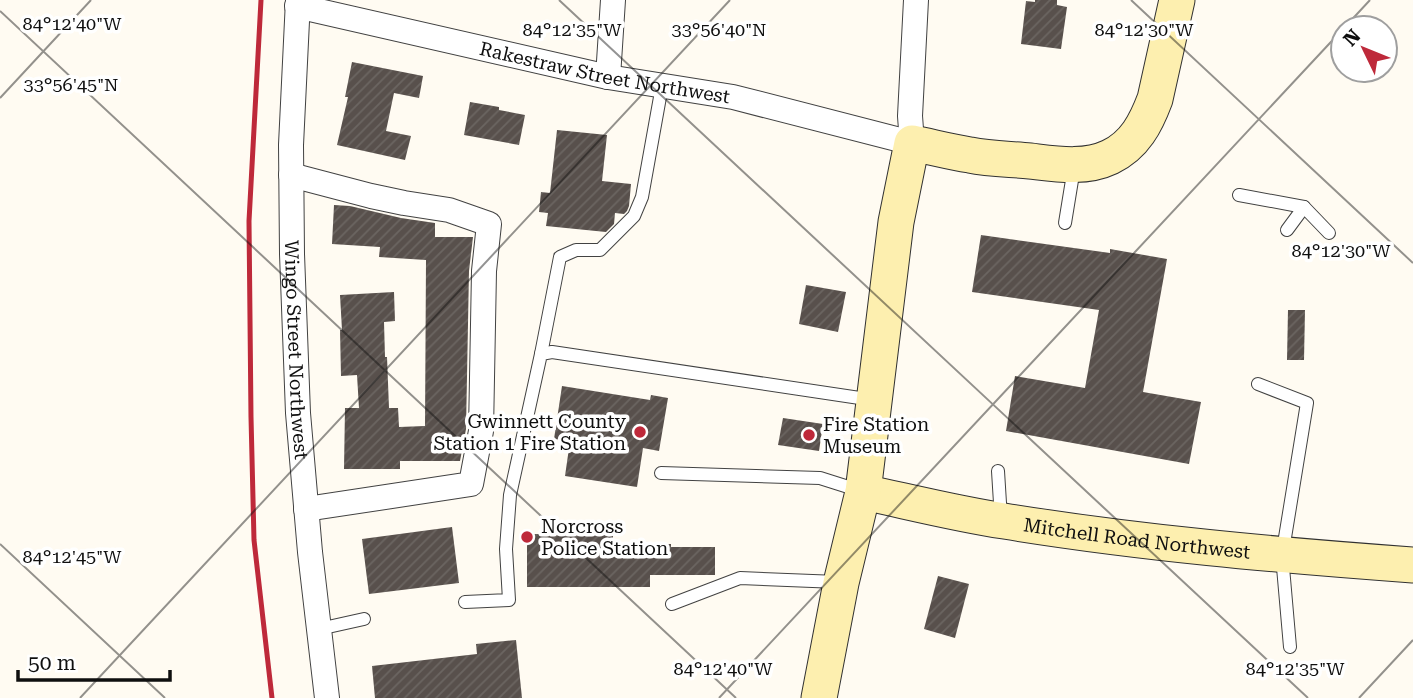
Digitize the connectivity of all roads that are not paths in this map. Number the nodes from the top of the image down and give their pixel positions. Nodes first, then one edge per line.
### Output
1 (613, 0) edge
2 (916, 0) edge
3 (1177, 0) edge
4 (298, 3) edge
5 (608, 77) junction
6 (662, 86) junction
7 (912, 143) junction
8 (1075, 164) junction
9 (291, 175) junction
10 (1239, 195) dead end
11 (1304, 206) junction
12 (1065, 223) dead end
13 (1287, 230) dead end
14 (1329, 233) dead end
15 (541, 354) junction
16 (1258, 384) dead end
17 (875, 400) junction
18 (998, 471) dead end
19 (661, 472) dead end
20 (863, 492) junction
21 (306, 509) junction
22 (1001, 521) junction
23 (1282, 556) junction
24 (1413, 565) edge
25 (841, 583) junction
26 (465, 602) dead end
27 (672, 604) dead end
28 (364, 619) dead end
29 (319, 629) junction
30 (1290, 647) dead end
31 (327, 698) edge
32 (819, 698) edge

1 - 5 street
2 - 7 street
3 - 8 street
4 - 5 street, Rakestraw Street Northwest
4 - 9 street, Wingo Street Northwest
5 - 6 street, Rakestraw Street Northwest
6 - 7 street, Rakestraw Street Northwest
6 - 15 lane
7 - 8 street
7 - 17 street
8 - 12 lane
9 - 21 street, Wingo Street Northwest
9 - 21 street
10 - 11 lane
11 - 13 lane
11 - 14 lane
15 - 17 lane
15 - 26 lane
16 - 23 lane
17 - 20 street
18 - 22 lane
19 - 20 lane
20 - 22 street, Mitchell Road Northwest
20 - 25 street
21 - 29 street, Wingo Street Northwest
22 - 23 street, Mitchell Road Northwest
23 - 24 street, Mitchell Road Northwest
23 - 30 lane
25 - 27 lane
25 - 32 street
28 - 29 lane
29 - 31 street, Wingo Street Northwest

